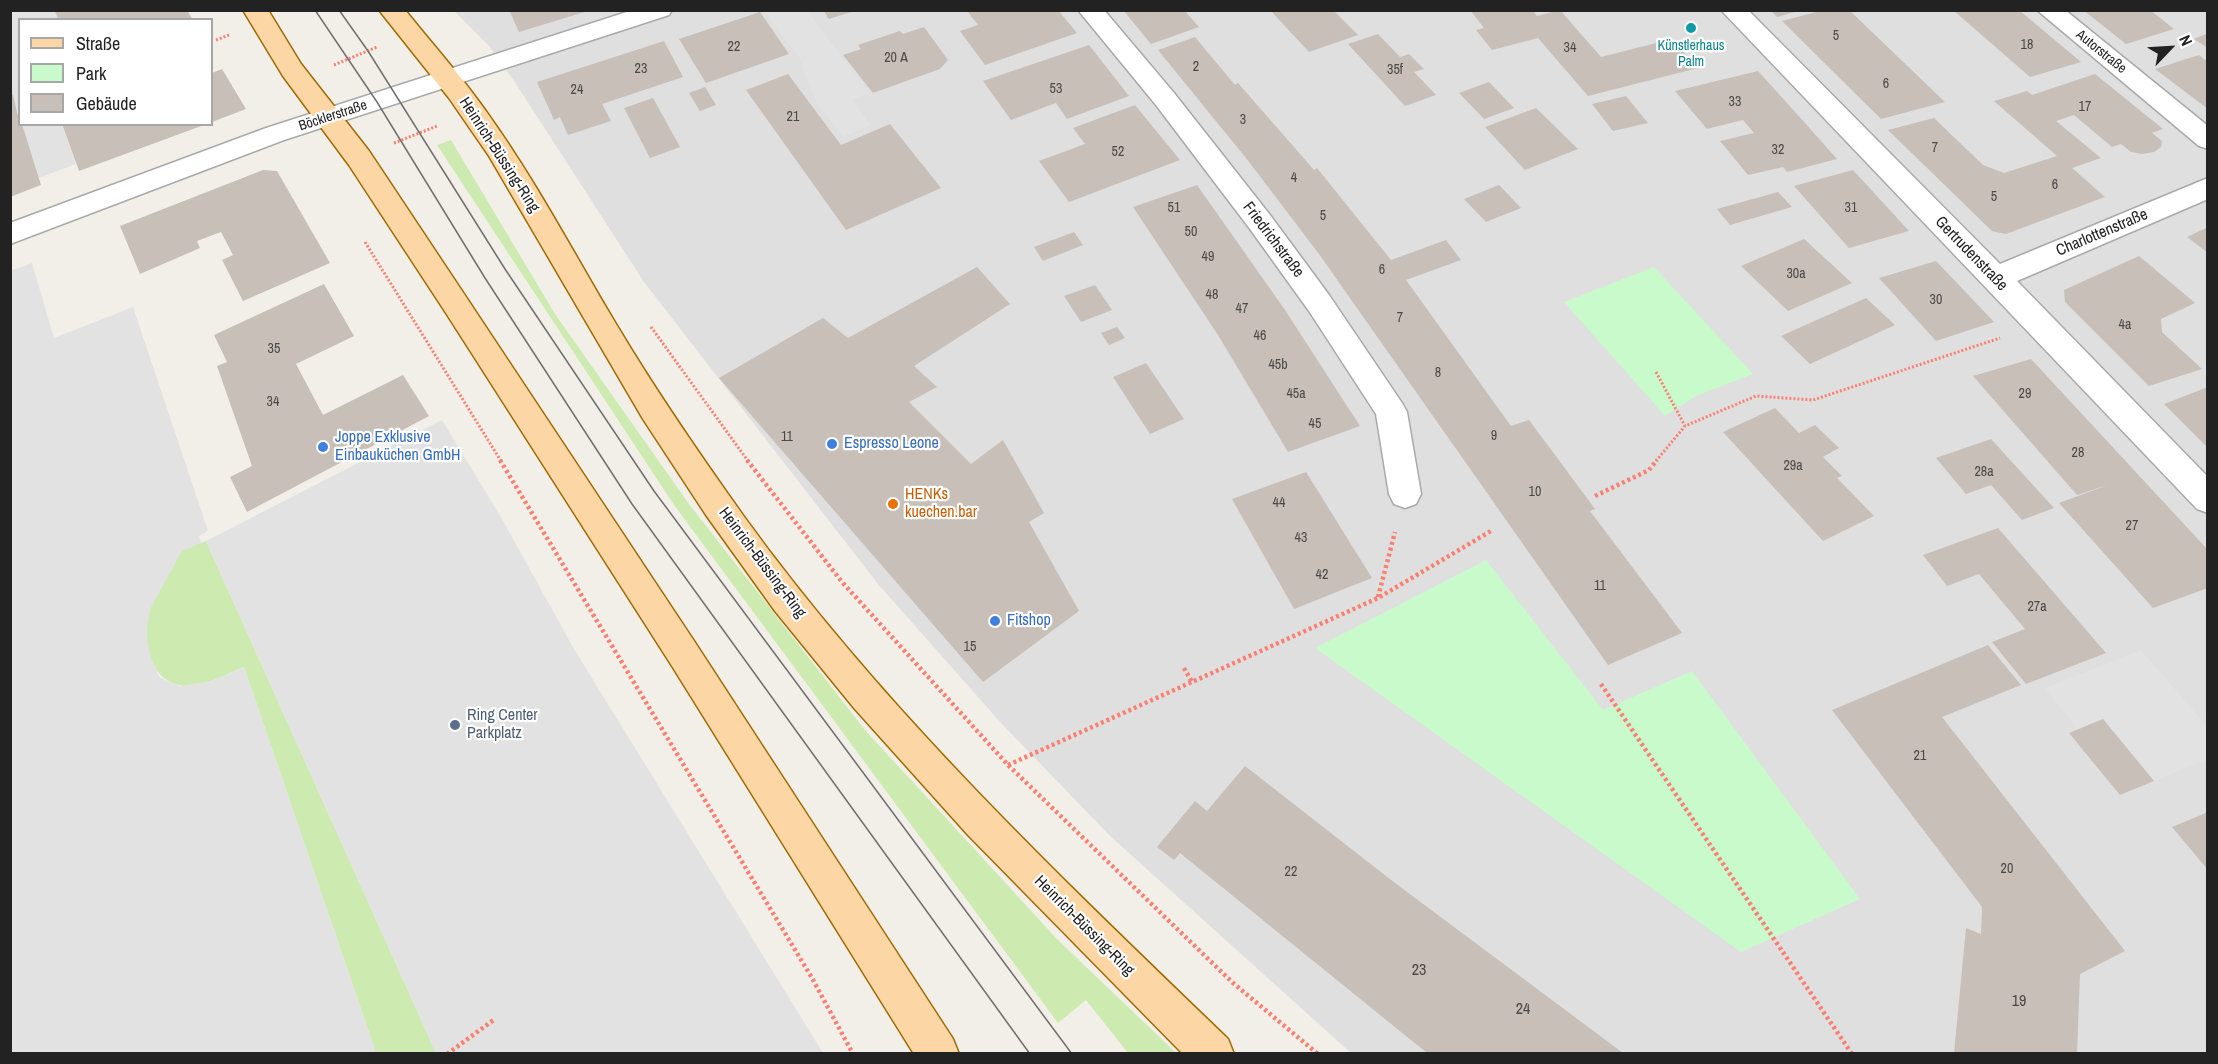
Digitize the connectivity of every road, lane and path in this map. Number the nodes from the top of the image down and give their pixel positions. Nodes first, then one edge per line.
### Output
1 (255, 10) edge
2 (391, 10) edge
3 (660, 10) edge
4 (1090, 10) edge
5 (1733, 10) edge
6 (2049, 10) edge
7 (409, 32) junction
8 (449, 79) junction
9 (300, 81) junction
10 (472, 111) junction
11 (329, 117) junction
12 (2208, 140) edge
13 (358, 158) junction
14 (2208, 188) edge
15 (10, 234) edge
16 (364, 240) dead end
17 (1996, 278) junction
18 (648, 323) dead end
19 (2003, 336) dead end
20 (1656, 372) dead end
21 (1684, 426) junction
22 (1405, 494) joint
23 (1595, 496) dead end
24 (2208, 499) edge
25 (1491, 531) dead end
26 (1378, 598) junction
27 (1184, 668) dead end
28 (1192, 682) junction
29 (1601, 684) dead end
30 (1008, 765) junction
31 (495, 1019) dead end
32 (447, 1053) edge
33 (853, 1053) edge
34 (938, 1053) edge
35 (1213, 1053) edge
36 (1318, 1053) edge
37 (1852, 1053) edge

1 - 9 main road
2 - 7 main road, Heinrich-Büssing-Ring
3 - 8 street, Böcklerstraße
4 - 22 street, Friedrichstraße
5 - 17 street, Gertrudenstraße
6 - 12 street, Autorstraße
7 - 8 main road, Heinrich-Büssing-Ring
7 - 9 path
8 - 10 main road, Heinrich-Büssing-Ring
8 - 11 street, Böcklerstraße
9 - 11 main road
10 - 13 path
10 - 35 main road, Heinrich-Büssing-Ring
11 - 13 main road
11 - 15 street, Böcklerstraße
13 - 34 main road
14 - 17 street, Charlottenstraße
16 - 33 path
17 - 24 street, Gertrudenstraße
18 - 30 path
19 - 21 path
20 - 21 path
21 - 23 path
22 - 26 path
25 - 26 path
26 - 28 path
27 - 28 path
28 - 30 path
29 - 37 path
30 - 36 path
31 - 32 path

